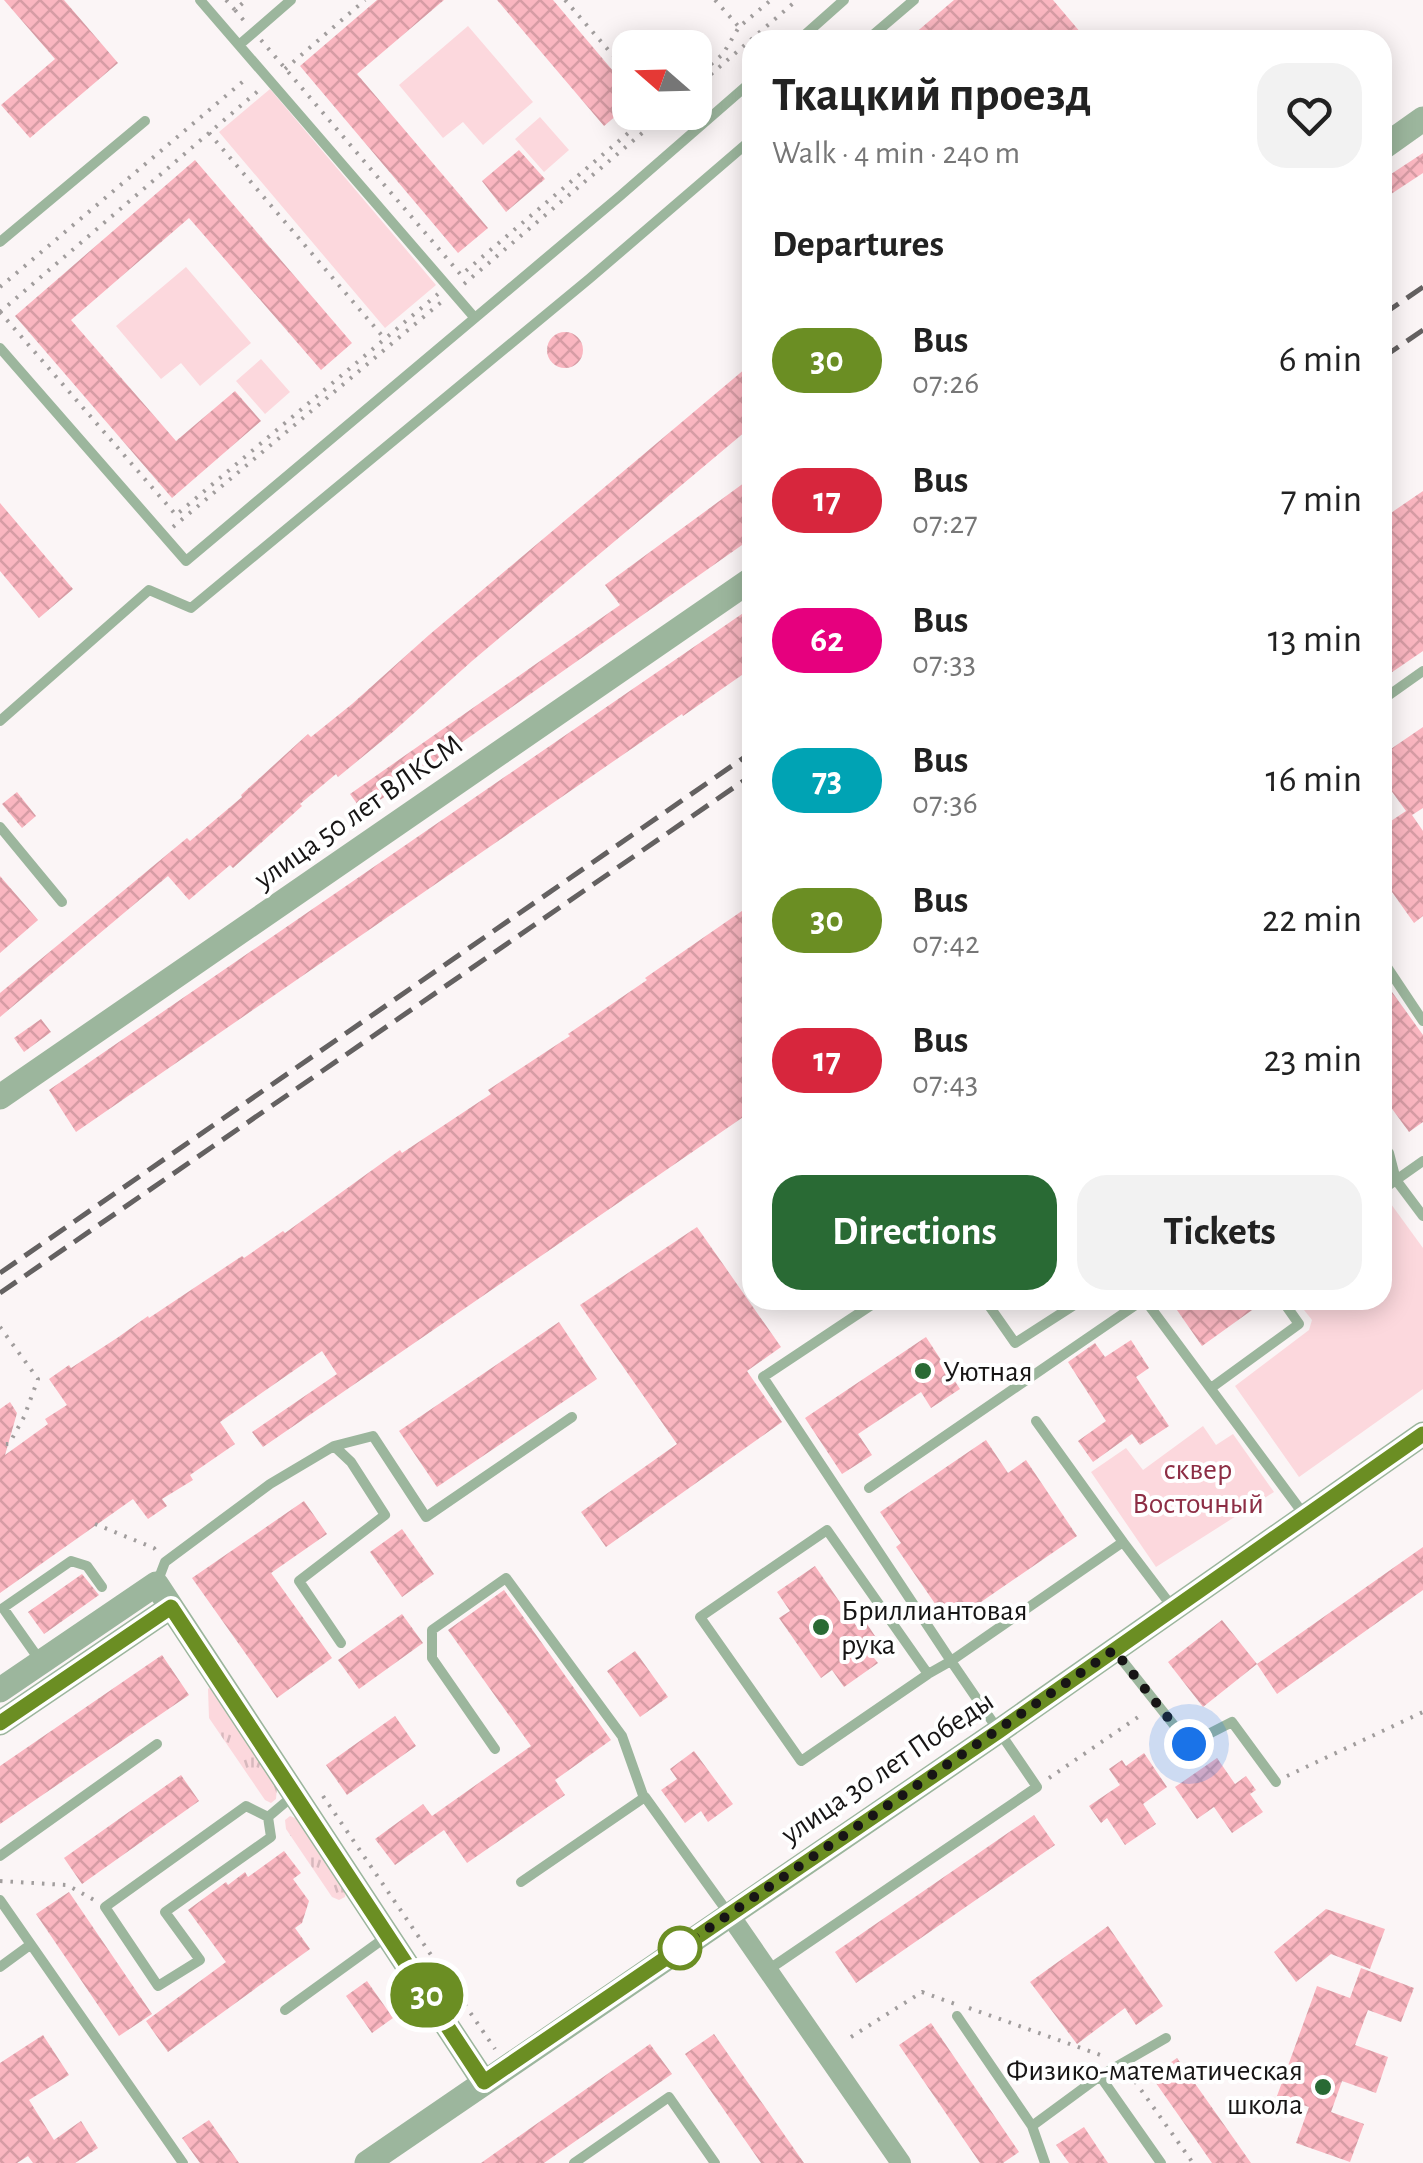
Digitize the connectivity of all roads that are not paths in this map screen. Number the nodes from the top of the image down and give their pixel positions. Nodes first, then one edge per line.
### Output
1 (200, 0) edge
2 (291, 0) edge
3 (844, 0) edge
4 (914, 0) edge
5 (810, 30) edge
6 (879, 30) edge
7 (238, 46) junction
8 (742, 89) edge
9 (1423, 119) edge
10 (146, 122) dead end
11 (1392, 141) edge
12 (742, 147) edge
13 (0, 242) edge
14 (474, 318) junction
15 (0, 348) edge
16 (742, 586) edge
17 (1423, 671) edge
18 (1392, 693) edge
19 (0, 721) edge
20 (0, 827) edge
21 (62, 902) dead end
22 (1392, 976) edge
23 (1423, 1021) edge
24 (0, 1097) edge
25 (1423, 1161) edge
26 (1392, 1165) edge
27 (1396, 1180) junction
28 (1392, 1183) edge
29 (1423, 1216) edge
30 (864, 1310) edge
31 (992, 1310) edge
32 (1067, 1310) edge
33 (1129, 1310) edge
34 (1152, 1310) edge
35 (1289, 1310) edge
36 (1211, 1388) junction
37 (572, 1417) dead end
38 (1036, 1420) dead end
39 (1423, 1434) edge
40 (334, 1446) junction
41 (869, 1488) dead end
42 (1305, 1516) junction
43 (1124, 1542) junction
44 (160, 1573) junction
45 (102, 1587) dead end
46 (171, 1607) junction
47 (1174, 1608) junction
48 (341, 1643) dead end
49 (1114, 1650) junction
50 (42, 1662) junction
51 (951, 1662) junction
52 (928, 1674) junction
53 (0, 1690) edge
54 (0, 1723) edge
55 (999, 1731) junction
56 (156, 1744) dead end
57 (496, 1749) dead end
58 (1276, 1782) road end
59 (307, 1792) junction
60 (644, 1798) junction
61 (268, 1817) junction
62 (0, 1856) edge
63 (521, 1882) dead end
64 (0, 1900) edge
65 (729, 1914) junction
66 (388, 1936) junction
67 (30, 1945) junction
68 (0, 1966) edge
69 (768, 1970) junction
70 (285, 2010) dead end
71 (957, 2016) dead end
72 (1166, 2038) dead end
73 (1100, 2076) junction
74 (484, 2082) junction
75 (1032, 2126) junction
76 (375, 2161) edge
77 (183, 2163) edge
78 (574, 2163) edge
79 (714, 2163) edge
80 (901, 2163) edge
81 (1045, 2163) edge
82 (1161, 2163) edge

1 - 7 lane
2 - 7 lane
3 - 5 lane
4 - 6 lane
7 - 14 lane
8 - 14 lane
9 - 11 street
10 - 13 lane
12 - 19 lane
14 - 15 lane
16 - 24 street, улица 50 лет ВЛКСМ
17 - 18 lane
20 - 21 lane
22 - 23 lane
25 - 27 lane
26 - 27 lane
27 - 28 lane
27 - 29 lane
30 - 51 lane
31 - 32 lane
33 - 41 lane
34 - 36 lane
35 - 36 lane
36 - 42 lane
37 - 40 lane
38 - 43 lane
39 - 42 street, улица 30 лет Победы
40 - 44 lane
40 - 48 lane
42 - 47 street, улица 30 лет Победы
43 - 47 lane
43 - 51 lane
44 - 46 street
44 - 50 street
45 - 50 lane
46 - 54 street
46 - 59 street
47 - 49 street, улица 30 лет Победы
49 - 55 street, улица 30 лет Победы
49 - 58 lane
50 - 53 street
51 - 52 lane
51 - 55 lane
52 - 52 lane
55 - 65 street, улица 30 лет Победы
55 - 69 lane
56 - 62 lane
57 - 60 lane
59 - 61 lane
59 - 66 street
60 - 63 lane
60 - 65 lane
61 - 61 lane
64 - 67 lane
65 - 69 street
65 - 74 street, улица 30 лет Победы
66 - 70 lane
66 - 74 street
67 - 68 lane
67 - 77 lane
69 - 80 street
71 - 75 lane
72 - 73 lane
73 - 75 lane
73 - 82 lane
74 - 76 street, улица 30 лет Победы
75 - 81 lane
78 - 79 lane

